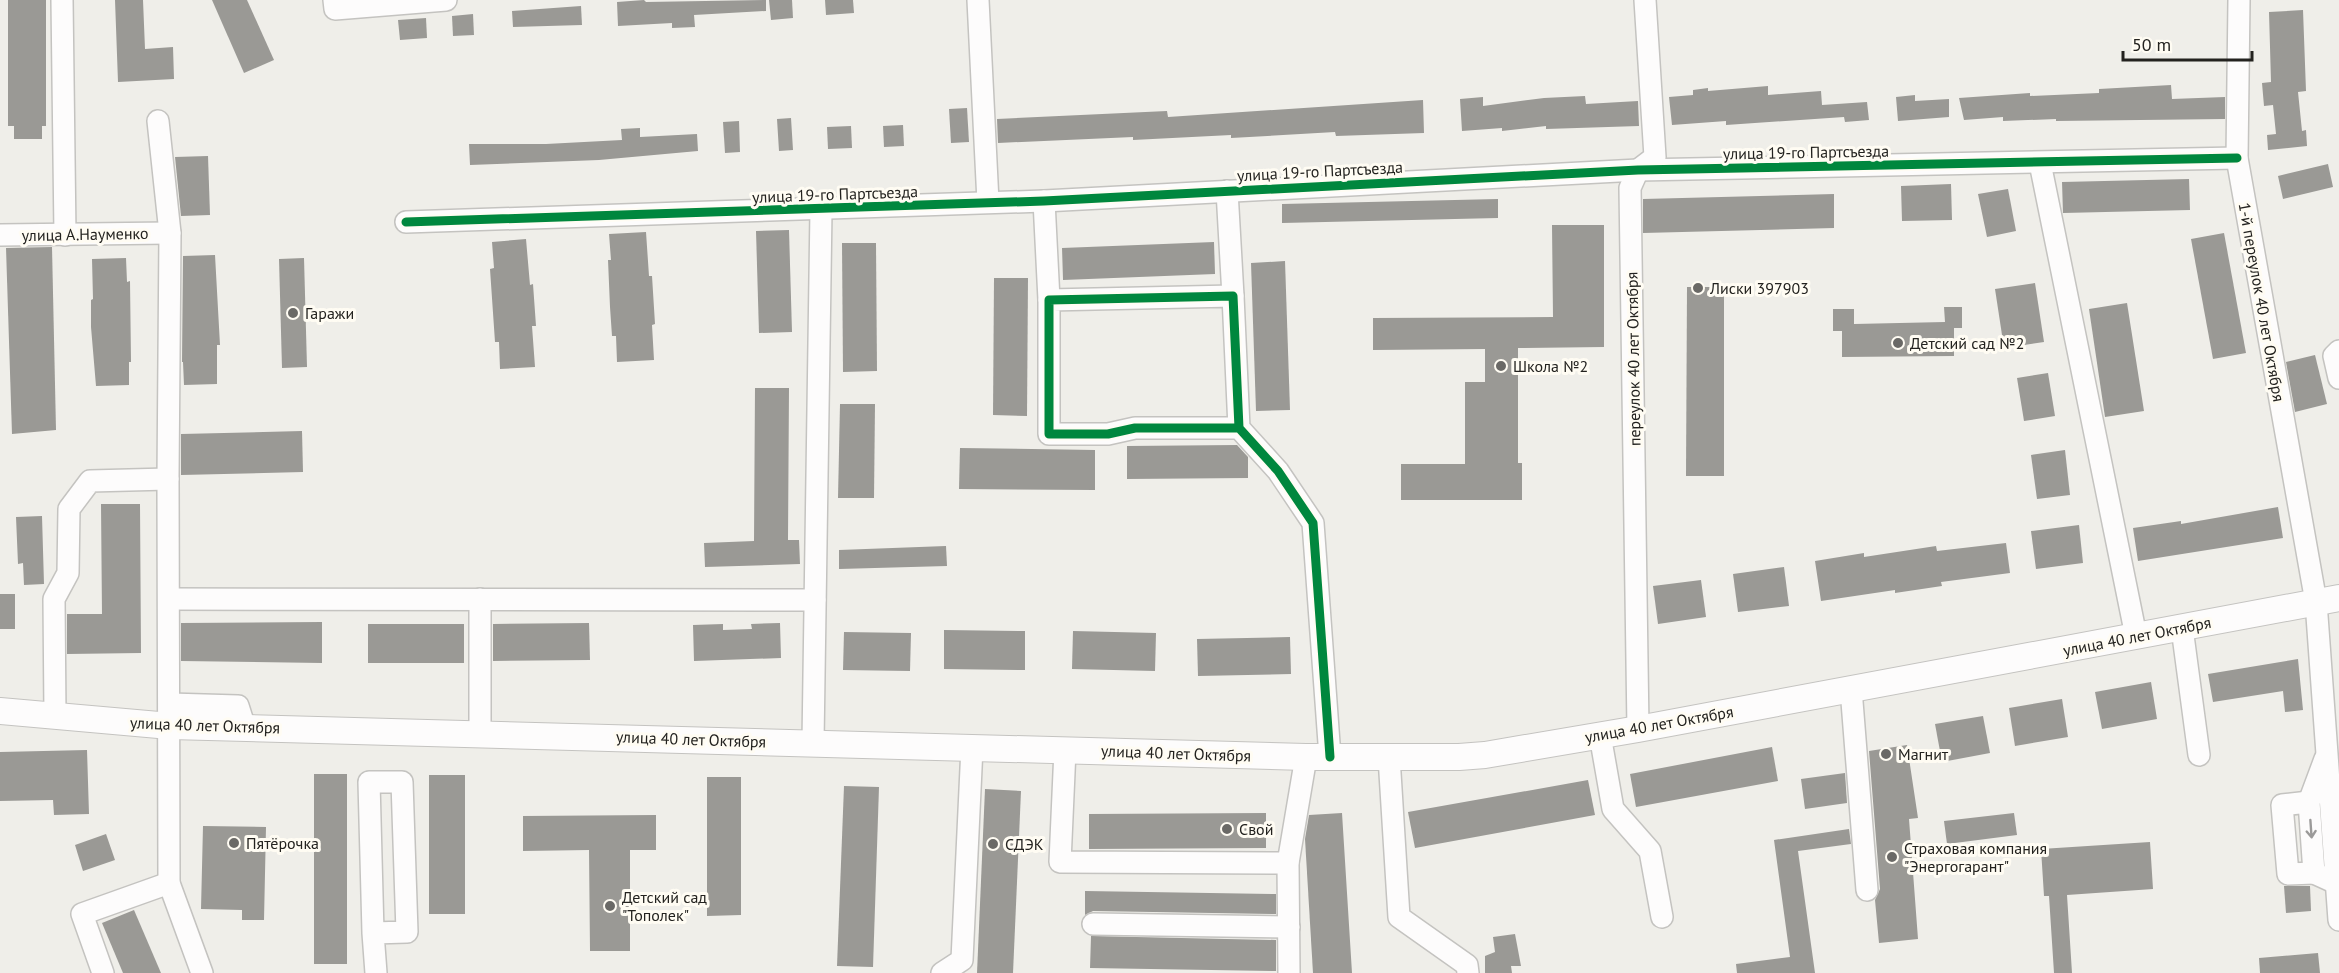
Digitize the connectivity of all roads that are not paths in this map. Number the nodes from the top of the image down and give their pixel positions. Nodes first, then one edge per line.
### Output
1 (62, 0) edge
2 (446, 0) edge
3 (978, 0) edge
4 (1645, 0) edge
5 (2239, 0) edge
6 (335, 4) edge
7 (158, 121) dead end
8 (2236, 158) junction
9 (2040, 163) junction
10 (1638, 170) junction
11 (1227, 191) junction
12 (1044, 201) junction
13 (988, 202) junction
14 (820, 210) junction
15 (406, 222) dead end
16 (170, 233) junction
17 (0, 235) edge
18 (65, 235) junction
19 (1233, 296) junction
20 (1049, 300) junction
21 (2339, 351) edge
22 (2339, 378) edge
23 (1239, 428) junction
24 (168, 478) junction
25 (169, 599) junction
26 (480, 599) junction
27 (815, 600) junction
28 (2327, 600) edge
29 (2182, 628) junction
30 (2136, 636) junction
31 (1851, 689) junction
32 (0, 711) edge
33 (170, 715) junction
34 (55, 716) junction
35 (1638, 729) junction
36 (2332, 730) edge
37 (480, 733) junction
38 (1600, 735) junction
39 (813, 742) junction
40 (972, 747) junction
41 (1065, 750) junction
42 (2328, 753) junction
43 (2199, 755) dead end
44 (1318, 757) junction
45 (1389, 757) junction
46 (2337, 855) edge
47 (1288, 863) junction
48 (169, 883) junction
49 (2336, 883) junction
50 (1867, 891) dead end
51 (1662, 917) dead end
52 (2339, 920) edge
53 (1093, 924) dead end
54 (1289, 927) junction
55 (373, 933) junction
56 (103, 973) edge
57 (202, 973) edge
58 (376, 973) edge
59 (942, 973) edge
60 (1289, 973) edge
61 (1468, 973) edge

1 - 18 street
2 - 6 street
3 - 13 street
4 - 10 street, переулок 40 лет Октября
5 - 8 street, 1-й переулок 40 лет Октября
7 - 16 street
8 - 9 street, улица 19-го Партсъезда
8 - 28 street, 1-й переулок 40 лет Октября
9 - 10 street, улица 19-го Партсъезда
9 - 30 street
10 - 11 street, улица 19-го Партсъезда
10 - 35 street, переулок 40 лет Октября
11 - 12 street, улица 19-го Партсъезда
11 - 19 street
12 - 13 street, улица 19-го Партсъезда
12 - 20 street
13 - 14 street, улица 19-го Партсъезда
14 - 15 street, улица 19-го Партсъезда
14 - 27 street
16 - 18 street, улица А.Науменко
16 - 24 street
17 - 18 street, улица А.Науменко
19 - 20 street
19 - 23 street
20 - 23 street
21 - 22 street
23 - 44 street
24 - 25 street
24 - 34 street
25 - 26 street
25 - 33 street
26 - 27 street
26 - 37 street
27 - 39 street
28 - 29 main road, улица 40 лет Октября
28 - 36 street, 1-й переулок 40 лет Октября
29 - 30 main road, улица 40 лет Октября
29 - 43 street
30 - 31 main road, улица 40 лет Октября
31 - 35 main road, улица 40 лет Октября
31 - 50 street
32 - 34 main road, улица 40 лет Октября
33 - 34 main road, улица 40 лет Октября
33 - 37 main road, улица 40 лет Октября
33 - 48 street
35 - 38 main road, улица 40 лет Октября
36 - 42 street, 1-й переулок 40 лет Октября
37 - 39 main road, улица 40 лет Октября
38 - 45 main road, улица 40 лет Октября
38 - 51 street
39 - 40 main road, улица 40 лет Октября
40 - 41 main road, улица 40 лет Октября
40 - 59 street
41 - 44 main road, улица 40 лет Октября
41 - 47 street
42 - 46 street, 1-й переулок 40 лет Октября
42 -> 49 street
44 - 45 main road, улица 40 лет Октября
44 - 47 street
45 - 61 street
46 - 49 street, 1-й переулок 40 лет Октября
47 - 54 street
48 - 56 street
48 - 57 street
49 - 52 street, 1-й переулок 40 лет Октября
53 - 54 street
54 - 60 street
55 - 55 street
55 - 58 street

